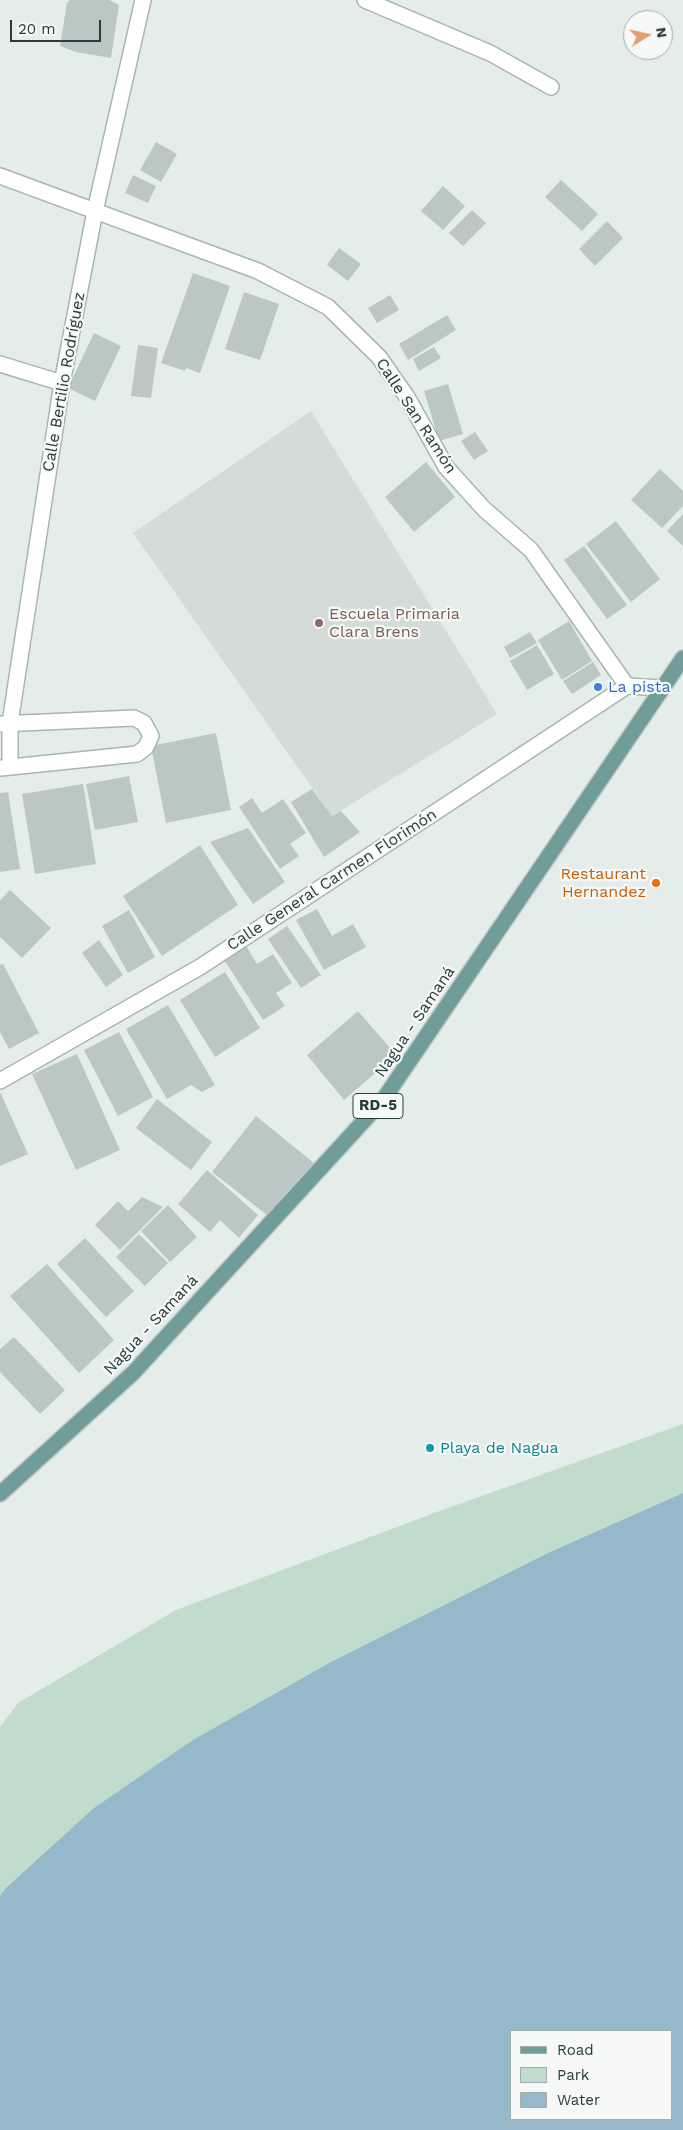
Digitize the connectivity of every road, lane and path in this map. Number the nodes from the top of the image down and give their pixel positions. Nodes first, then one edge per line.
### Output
1 (143, 0) edge
2 (365, 0) edge
3 (551, 87) dead end
4 (0, 176) edge
5 (95, 211) junction
6 (0, 364) edge
7 (62, 383) junction
8 (683, 658) edge
9 (627, 686) junction
10 (662, 688) junction
11 (5, 723) edge
12 (5, 767) edge
13 (0, 1081) edge
14 (0, 1494) edge

1 - 5 street, Calle Bertilio Rodríguez
2 - 3 street
4 - 5 street, Calle San Ramón
5 - 7 street, Calle Bertilio Rodríguez
5 - 9 street, Calle San Ramón
6 - 7 street
7 - 11 street, Calle Bertilio Rodríguez
8 - 10 main road, Nagua - Samaná / RD-5
9 - 10 street
9 - 13 street, Calle General Carmen Florimón
10 - 14 main road, Nagua - Samaná / RD-5
11 - 12 street, Calle Bertilio Rodríguez
11 - 12 street

